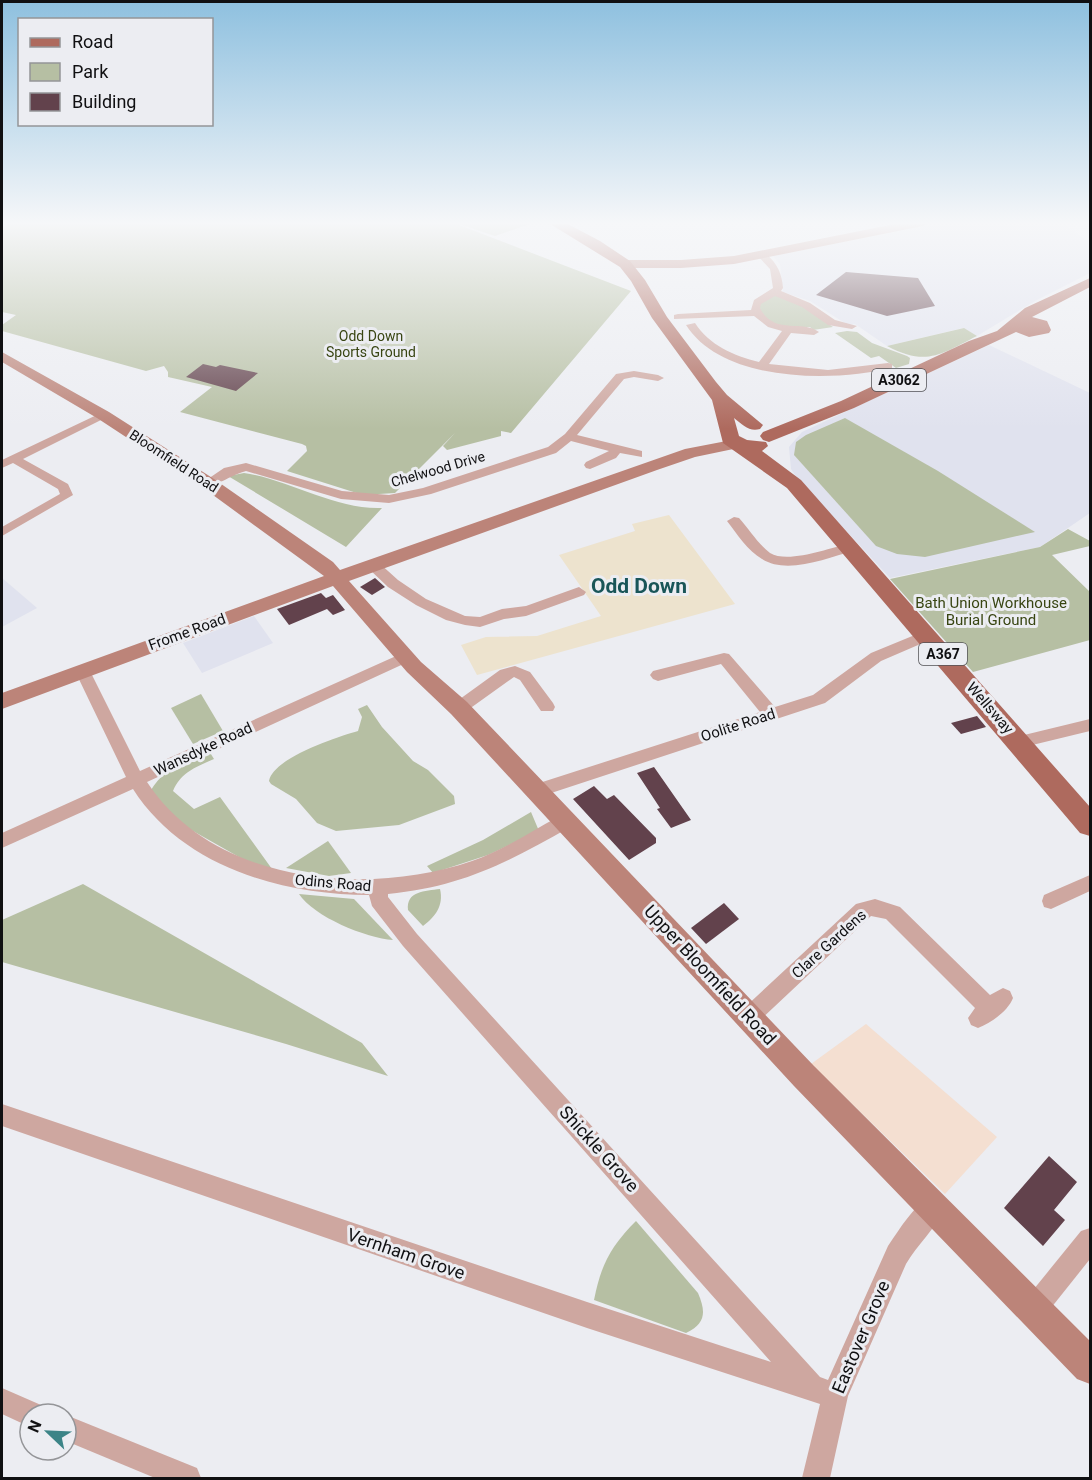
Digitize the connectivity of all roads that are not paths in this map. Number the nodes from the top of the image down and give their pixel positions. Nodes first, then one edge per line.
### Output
1 (642, 291) edge
2 (1072, 291) edge
3 (775, 292) joint
4 (1050, 302) junction
5 (756, 313) junction
6 (678, 317) dead end
7 (691, 325) dead end
8 (1025, 325) junction
9 (852, 326) dead end
10 (788, 330) junction
11 (814, 332) dead end
12 (2, 356) edge
13 (876, 358) dead end
14 (762, 366) junction
15 (888, 366) junction
16 (898, 373) dead end
17 (658, 378) dead end
18 (721, 399) junction
19 (104, 415) junction
20 (762, 432) junction
21 (569, 437) junction
22 (734, 438) junction
23 (617, 449) junction
24 (638, 454) dead end
25 (7, 461) edge
26 (590, 465) dead end
27 (208, 483) junction
28 (794, 484) junction
29 (734, 521) dead end
30 (2, 532) edge
31 (848, 548) junction
32 (374, 566) junction
33 (338, 578) junction
34 (579, 592) dead end
35 (927, 635) junction
36 (741, 653) dead end
37 (405, 657) junction
38 (724, 658) junction
39 (83, 671) junction
40 (658, 675) dead end
41 (2, 701) edge
42 (547, 707) dead end
43 (459, 708) junction
44 (771, 714) junction
45 (1090, 725) edge
46 (1020, 742) junction
47 (136, 779) junction
48 (536, 791) junction
49 (564, 822) junction
50 (1090, 825) edge
51 (2, 841) edge
52 (1090, 883) edge
53 (377, 887) junction
54 (1051, 901) dead end
55 (990, 1009) dead end
56 (750, 1016) junction
57 (2, 1115) edge
58 (933, 1208) junction
59 (1090, 1240) edge
60 (1034, 1309) junction
61 (1090, 1366) edge
62 (823, 1392) junction
63 (2, 1401) edge
64 (18, 1408) edge
65 (78, 1433) edge
66 (187, 1479) edge
67 (816, 1479) edge

1 - 18 main road, Wellsway / A367
2 - 4 main road, A3062
3 - 5 street
3 - 9 street
4 - 8 main road
4 - 8 main road, A3062
5 - 6 street
5 - 10 street
7 - 14 street
8 - 20 main road, A3062
10 - 11 street
10 - 14 street
12 - 19 street, Bloomfield Road
13 - 15 street
14 - 15 street
15 - 16 street
17 - 21 street, Chelwood Drive
18 - 20 main road, Wellsway / A367
18 - 22 main road, Wellsway / A367
19 - 25 street
19 - 27 street, Bloomfield Road
20 - 22 main road
20 - 28 main road, Wellsway / A367
21 - 23 street
21 - 27 street, Chelwood Drive
22 - 28 main road, Wellsway / A367
22 - 32 street, Frome Road
23 - 24 street
23 - 26 street
25 - 30 street
27 - 33 street, Bloomfield Road
28 - 31 main road, Wellsway / A367
29 - 31 street
31 - 35 main road, Wellsway / A367
32 - 33 street, Frome Road
32 - 34 street
33 - 37 street, Upper Bloomfield Road
33 - 39 street, Frome Road
35 - 44 street, Oolite Road
35 - 46 main road, Wellsway / A367
36 - 38 street
37 - 43 street, Upper Bloomfield Road
37 - 47 street, Wansdyke Road
38 - 40 street
38 - 44 street
39 - 41 street, Frome Road
39 - 47 street, Odins Road
42 - 43 street
43 - 48 street, Upper Bloomfield Road
44 - 48 street, Oolite Road
45 - 46 street
46 - 50 main road, Wellsway / A367
47 - 51 street, Wansdyke Road
47 - 53 street, Odins Road
48 - 49 street, Upper Bloomfield Road
49 - 53 street, Odins Road
49 - 56 street, Upper Bloomfield Road
52 - 54 street
53 - 62 street, Shickle Grove
55 - 56 street, Clare Gardens
56 - 58 street, Upper Bloomfield Road
57 - 62 street, Vernham Grove
58 - 60 street, Upper Bloomfield Road
58 - 62 street, Eastover Grove
59 - 60 street
60 - 61 street, Upper Bloomfield Road
62 - 67 street, Eastover Grove
63 - 64 street
65 - 66 street

